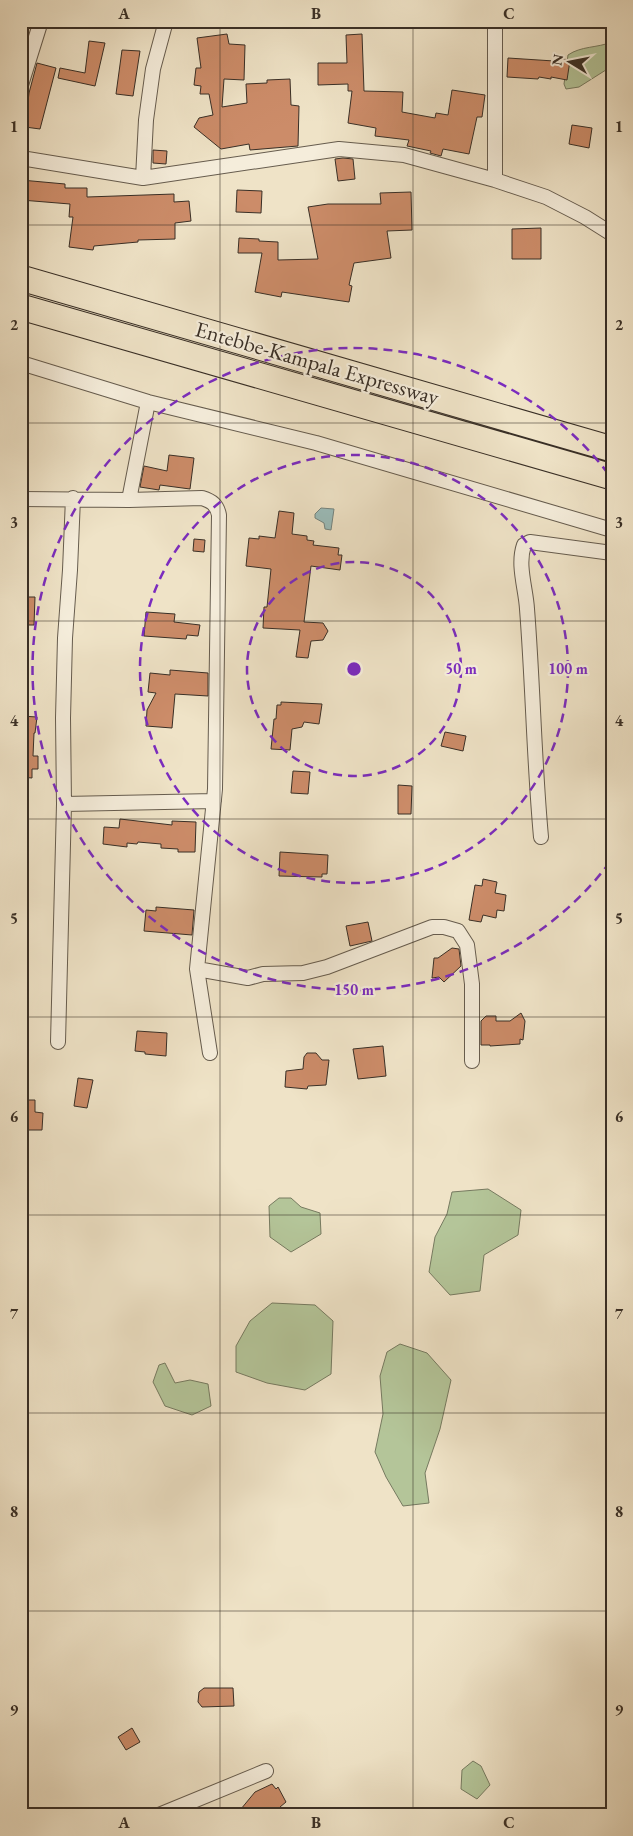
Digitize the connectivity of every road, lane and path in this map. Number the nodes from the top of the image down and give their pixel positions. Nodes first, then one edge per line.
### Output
1 (41, 21) edge
2 (166, 21) edge
3 (495, 21) edge
4 (21, 85) edge
5 (21, 158) edge
6 (143, 178) junction
7 (495, 180) junction
8 (612, 234) edge
9 (21, 278) edge
10 (21, 307) edge
11 (21, 363) edge
12 (148, 402) junction
13 (612, 450) edge
14 (612, 478) edge
15 (73, 498) junction
16 (21, 499) edge
17 (129, 500) junction
18 (612, 530) edge
19 (612, 553) edge
20 (214, 801) junction
21 (64, 804) junction
22 (541, 836) dead end
23 (197, 969) junction
24 (58, 1042) dead end
25 (210, 1053) dead end
26 (472, 1061) dead end
27 (266, 1771) dead end
28 (158, 1815) edge

1 - 4 street
2 - 6 street
3 - 7 street
5 - 6 street
6 - 7 street
7 - 8 street
9 - 13 highway, Entebbe-Kampala Expressway
10 - 14 highway, Entebbe-Kampala Expressway
11 - 12 street
12 - 17 street
12 - 18 street
15 - 16 street
15 - 17 street
15 - 21 street
17 - 20 street
19 - 22 street
20 - 21 street
20 - 23 street
21 - 24 street
23 - 25 street
23 - 26 street
27 - 28 street

